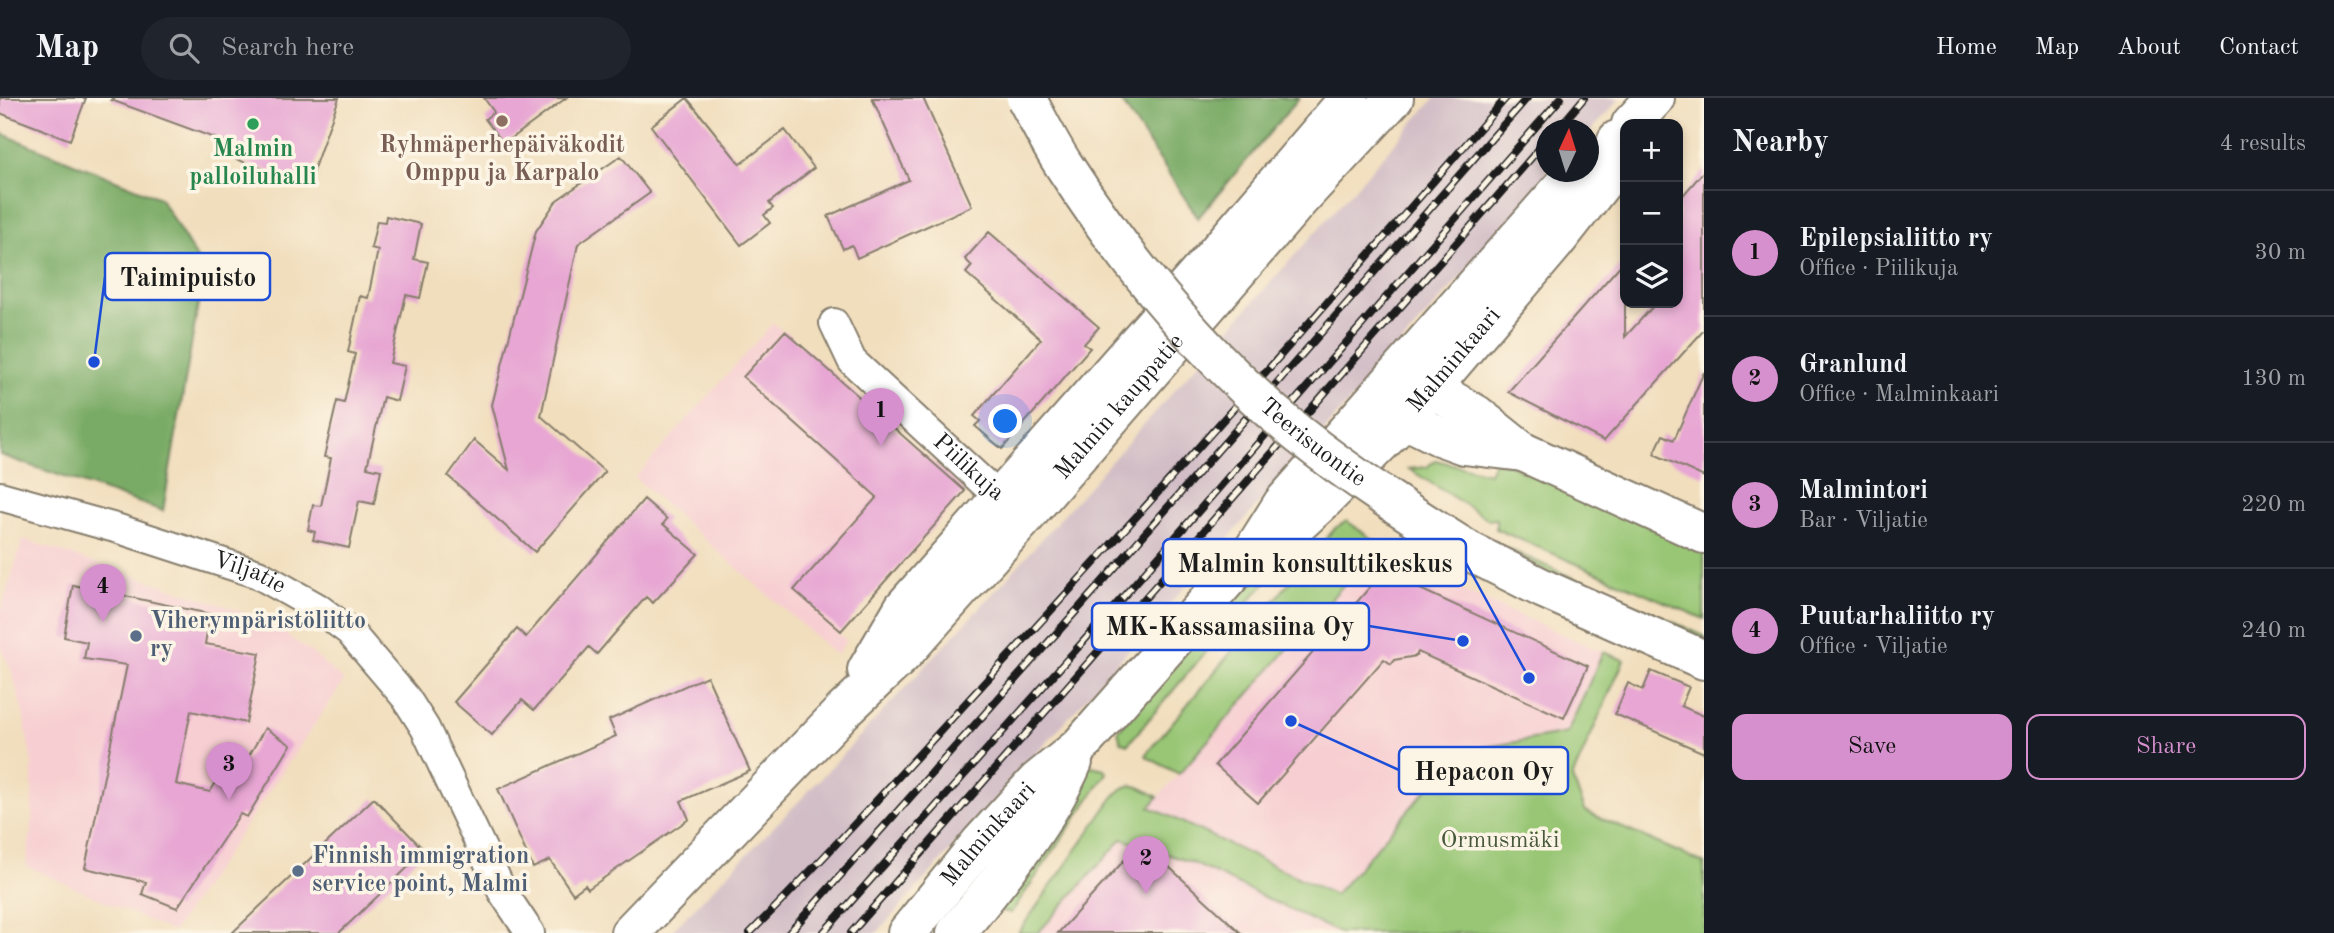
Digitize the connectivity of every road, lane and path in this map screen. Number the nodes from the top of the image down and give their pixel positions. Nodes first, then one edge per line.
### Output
1 (1026, 98) edge
2 (1349, 98) edge
3 (1394, 98) edge
4 (1655, 98) edge
5 (1615, 138) edge
6 (1567, 182) edge
7 (834, 323) dead end
8 (1392, 381) junction
9 (1431, 388) junction
10 (1405, 419) junction
11 (1524, 452) junction
12 (0, 496) edge
13 (1013, 507) junction
14 (1704, 534) edge
15 (1254, 549) junction
16 (1704, 660) edge
17 (1079, 747) junction
18 (699, 862) junction
19 (530, 933) edge
20 (602, 933) edge
21 (630, 933) edge
22 (907, 933) edge
23 (956, 933) edge

1 - 16 main road, Teerisuontie, bridge
2 - 13 main road, Malmin kauppatie
3 - 13 main road, Malmin kauppatie
4 - 5 main road, Malminkaari
5 - 9 main road, Malminkaari
6 - 8 main road, Malminkaari
7 - 13 street, Piilikuja
8 - 9 main road
8 - 10 main road
8 - 15 main road, Malminkaari
9 - 10 main road, Malminkaari
9 - 11 main road
10 - 11 main road
10 - 15 main road, Malminkaari
11 - 14 main road
12 - 19 street, Viljatie
13 - 18 main road, Malmin kauppatie
15 - 17 main road, Malminkaari
17 - 22 main road, Malminkaari
17 - 23 main road, Malminkaari
18 - 20 main road, Malmin kauppatie
18 - 21 main road, Malmin kauppatie

